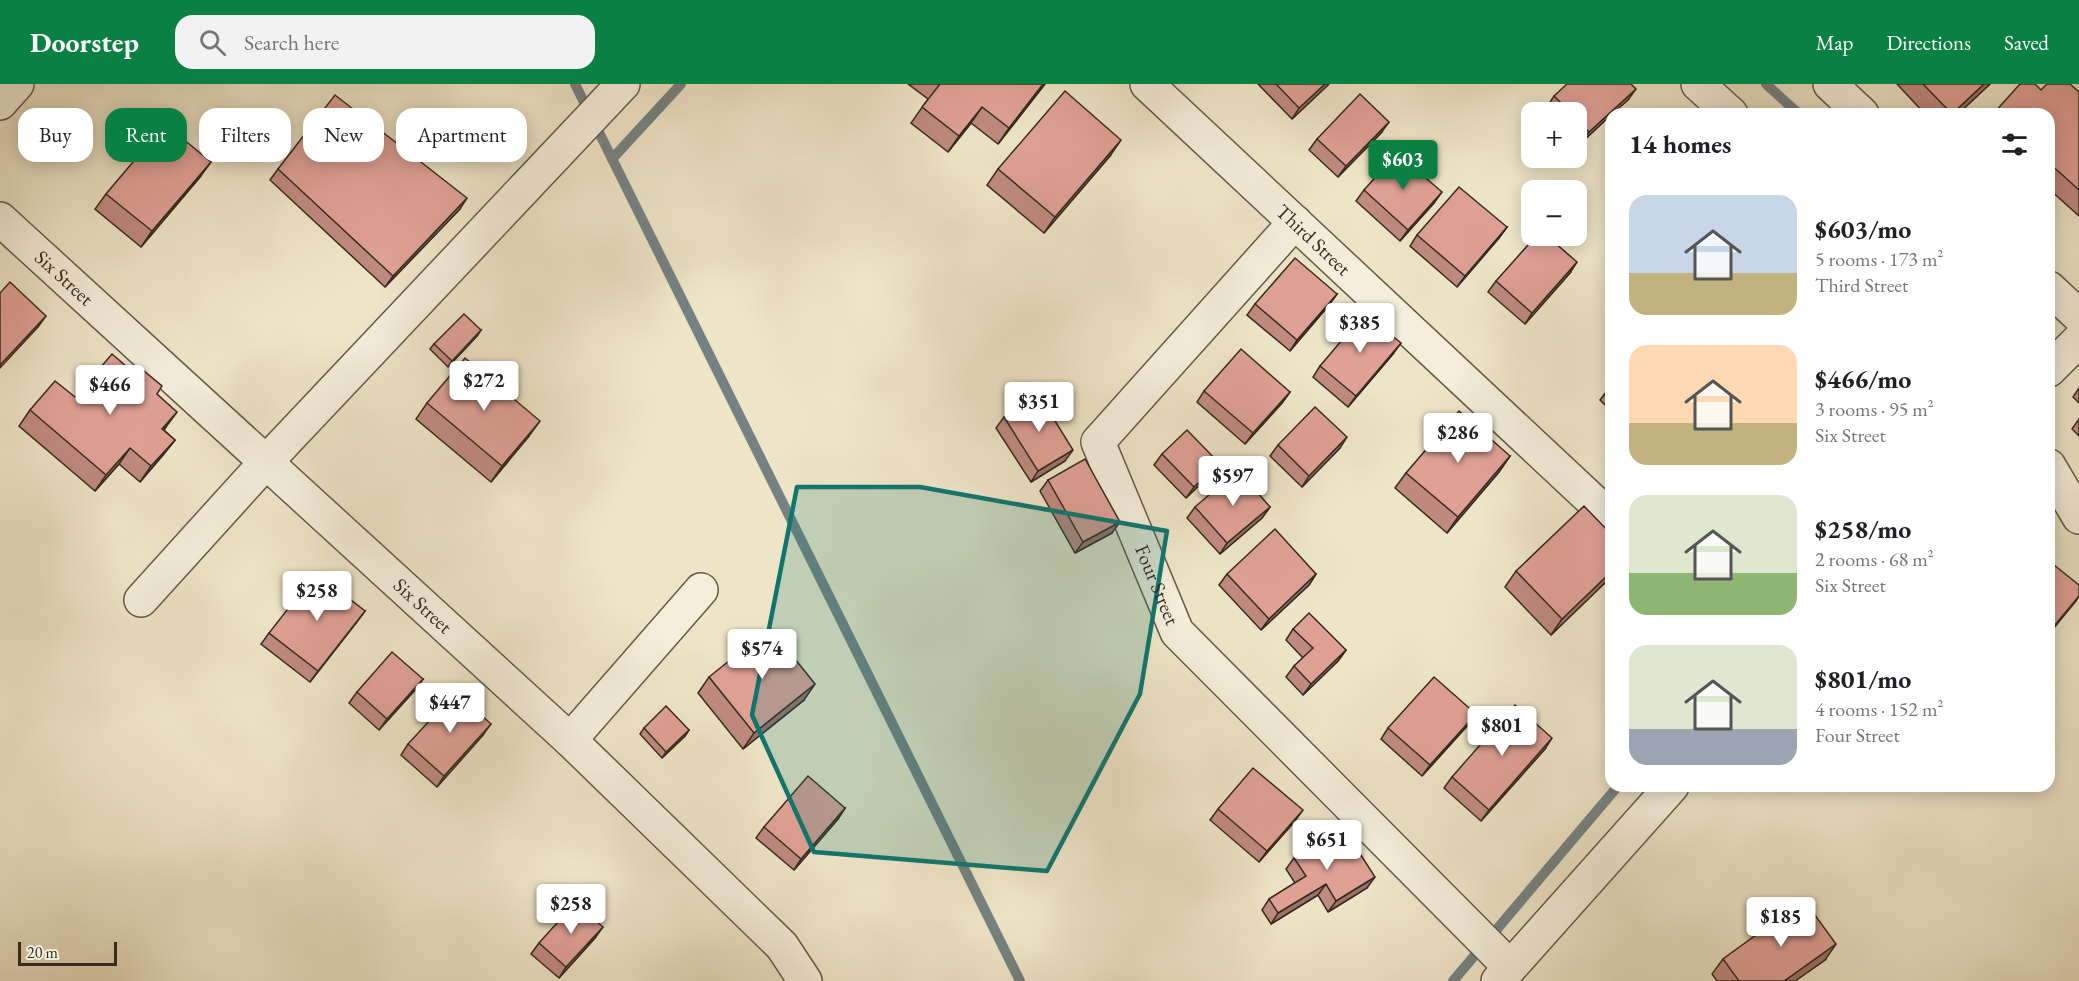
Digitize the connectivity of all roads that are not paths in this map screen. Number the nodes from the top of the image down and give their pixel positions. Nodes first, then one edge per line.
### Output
1 (17, 84) edge
2 (622, 84) edge
3 (1147, 84) edge
4 (1698, 84) edge
5 (1830, 84) edge
6 (0, 103) edge
7 (1724, 108) edge
8 (1856, 108) edge
9 (0, 219) edge
10 (1294, 222) junction
11 (2055, 294) edge
12 (2079, 316) edge
13 (2079, 340) edge
14 (2055, 364) edge
15 (266, 462) junction
16 (2055, 476) edge
17 (1605, 512) edge
18 (2079, 517) edge
19 (701, 590) dead end
20 (141, 600) dead end
21 (570, 740) junction
22 (1667, 792) edge
23 (1504, 974) edge
24 (805, 981) edge

1 - 6 street
2 - 15 street
3 - 10 street, Third Street
4 - 7 street
5 - 8 street
9 - 15 street, Six Street
10 - 17 street, Third Street
10 - 23 street, Four Street
11 - 12 street
13 - 14 street
15 - 20 street
15 - 21 street, Six Street
16 - 18 street
19 - 21 street
21 - 24 street, Six Street
22 - 23 street

